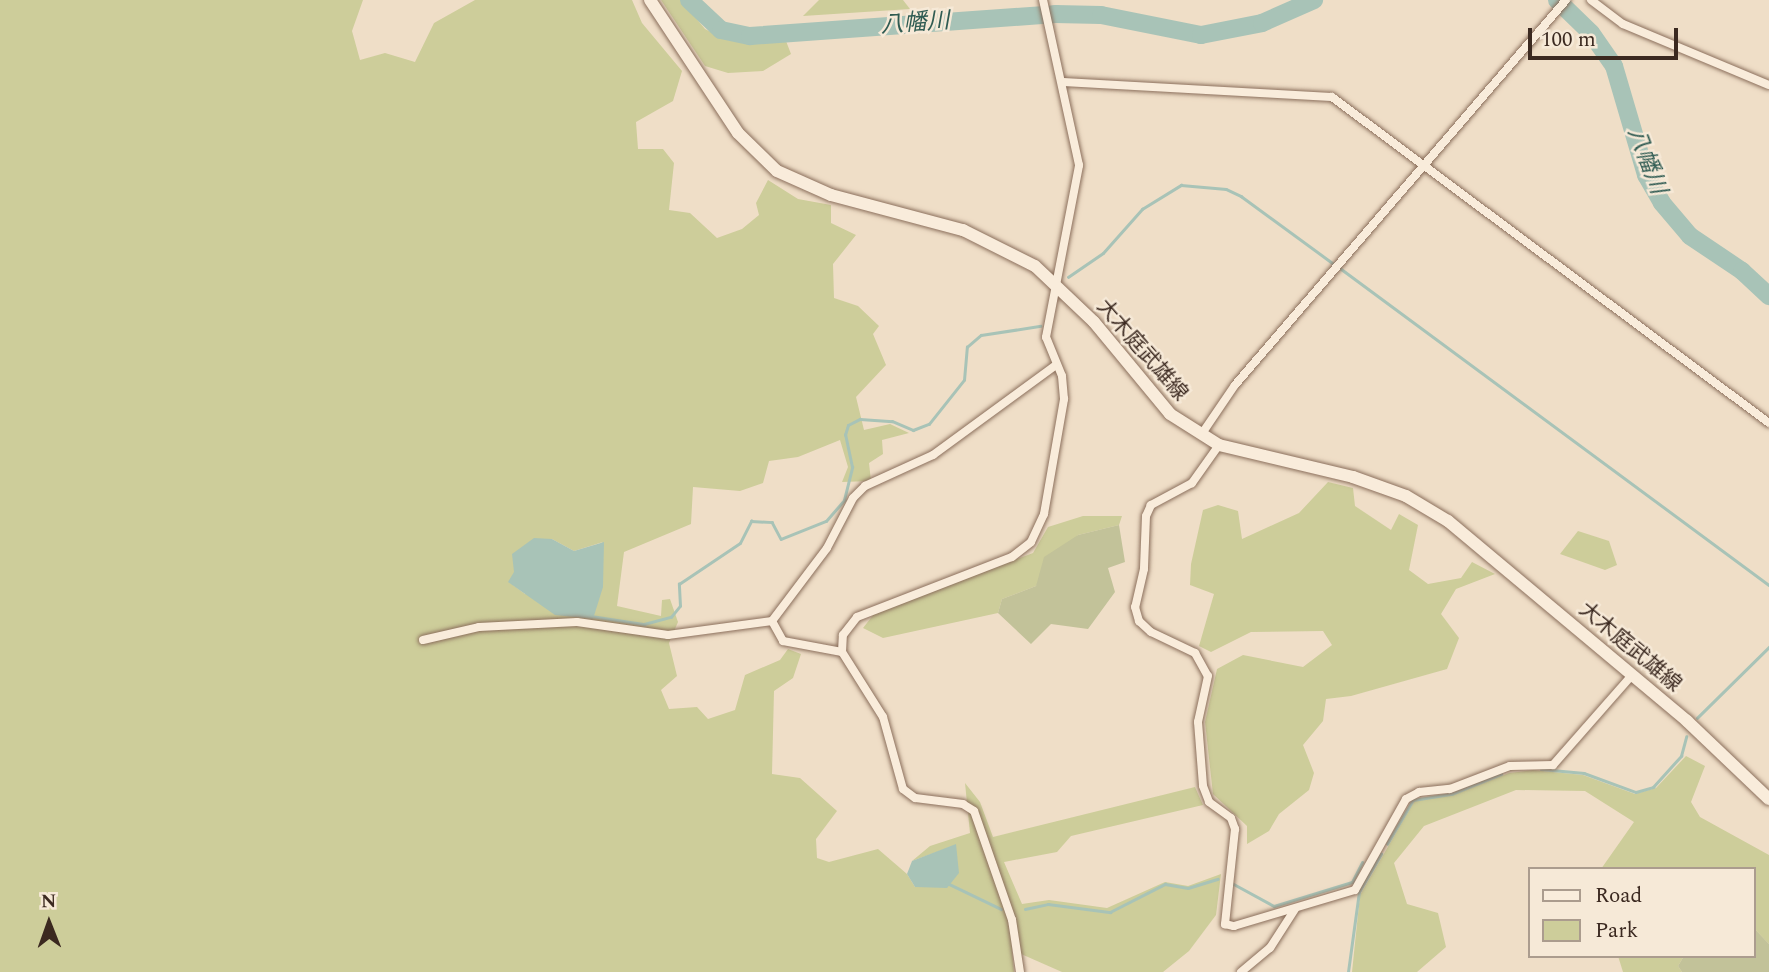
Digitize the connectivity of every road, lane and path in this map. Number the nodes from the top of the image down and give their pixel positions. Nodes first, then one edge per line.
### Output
1 (650, 0) edge
2 (1043, 0) edge
3 (1566, 0) edge
4 (1591, 0) edge
5 (1063, 82) junction
6 (1769, 85) edge
7 (1424, 165) junction
8 (1057, 283) junction
9 (1056, 365) junction
10 (1769, 423) edge
11 (1201, 435) junction
12 (1219, 445) junction
13 (772, 621) junction
14 (423, 640) dead end
15 (842, 652) junction
16 (1633, 674) junction
17 (1769, 799) edge
18 (1295, 909) junction
19 (1020, 972) edge
20 (1241, 972) edge

1 - 8 main road, 大木庭武雄線
2 - 5 street
3 - 7 street
4 - 6 street
5 - 7 street
5 - 8 street
7 - 10 street
7 - 11 street
8 - 9 street
8 - 11 main road, 大木庭武雄線
9 - 13 street
9 - 15 street
11 - 12 main road, 大木庭武雄線
12 - 16 main road, 大木庭武雄線
12 - 18 street
13 - 14 street
13 - 15 street
15 - 19 street
16 - 17 main road, 大木庭武雄線
16 - 18 street
18 - 20 street

